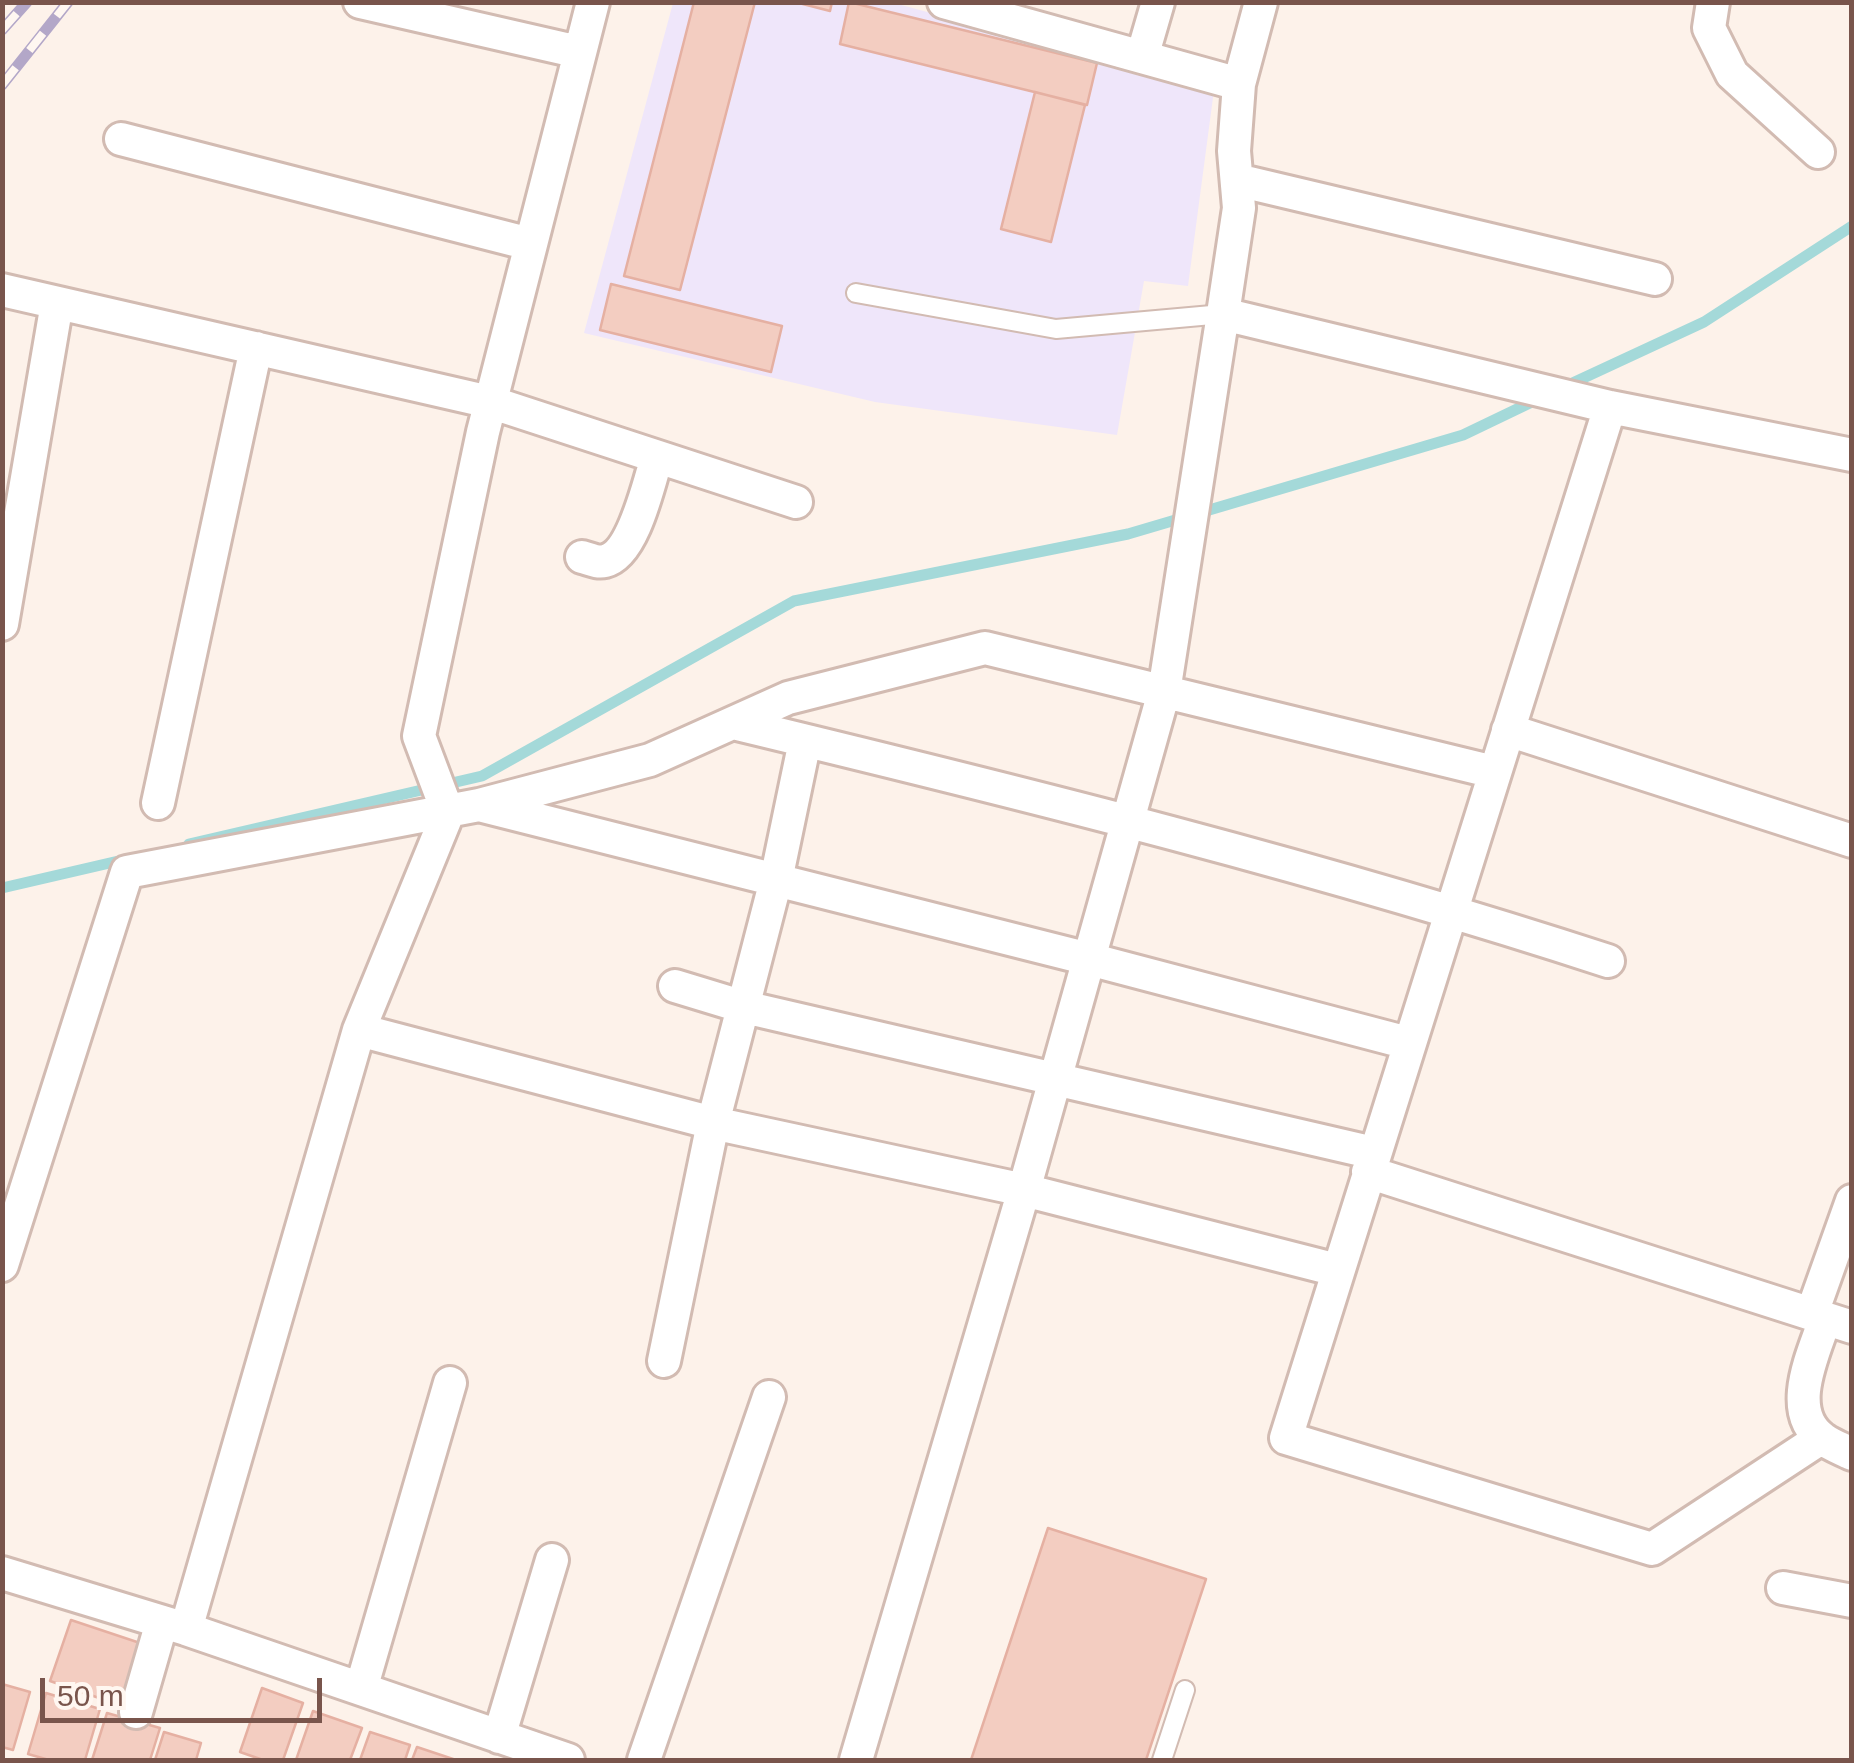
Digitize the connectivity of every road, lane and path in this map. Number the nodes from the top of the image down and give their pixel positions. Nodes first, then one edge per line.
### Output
1 (360, 2) edge
2 (593, 2) edge
3 (944, 2) edge
4 (1158, 2) edge
5 (1261, 2) edge
6 (1712, 2) edge
7 (1002, 10) edge
8 (579, 52) junction
9 (1142, 57) junction
10 (1239, 84) junction
11 (121, 139) dead end
12 (1818, 152) dead end
13 (1238, 180) junction
14 (530, 244) junction
15 (1655, 279) dead end
16 (2, 290) edge
17 (856, 293) dead end
18 (56, 303) junction
19 (1223, 314) junction
20 (256, 348) junction
21 (490, 402) junction
22 (1610, 407) junction
23 (656, 456) junction
24 (1852, 456) edge
25 (796, 502) dead end
26 (582, 556) dead end
27 (2, 624) edge
28 (1164, 692) junction
29 (733, 724) junction
30 (1508, 730) junction
31 (806, 741) junction
32 (1494, 772) junction
33 (158, 803) dead end
34 (457, 807) junction
35 (1128, 822) junction
36 (1852, 841) edge
37 (776, 880) junction
38 (1451, 910) junction
39 (1089, 959) junction
40 (1608, 961) dead end
41 (675, 986) dead end
42 (744, 1006) junction
43 (359, 1030) junction
44 (1408, 1044) junction
45 (1056, 1080) junction
46 (714, 1124) junction
47 (1371, 1162) junction
48 (1024, 1190) junction
49 (1852, 1202) edge
50 (2, 1265) edge
51 (1337, 1270) junction
52 (1829, 1320) edge
53 (664, 1361) dead end
54 (450, 1384) dead end
55 (769, 1397) dead end
56 (1822, 1438) junction
57 (1852, 1454) edge
58 (552, 1560) dead end
59 (2, 1573) edge
60 (1784, 1588) dead end
61 (1852, 1601) edge
62 (174, 1626) junction
63 (360, 1689) junction
64 (1185, 1690) dead end
65 (136, 1712) dead end
66 (499, 1736) junction
67 (568, 1760) edge
68 (644, 1760) edge
69 (856, 1760) edge
70 (1162, 1760) edge

1 - 8 street
2 - 8 street
3 - 7 street
4 - 9 street
5 - 10 street
6 - 12 street
7 - 9 street
8 - 14 street
9 - 10 street
10 - 13 street
11 - 14 street
13 - 15 street
13 - 19 street
14 - 21 street
16 - 18 street
17 - 19 lane
18 - 20 street
18 - 27 street
19 - 22 street
19 - 28 street
20 - 21 street
20 - 33 street
21 - 23 street
21 - 34 street
22 - 24 street
22 - 30 street
23 - 25 street
23 - 26 street
28 - 29 street
28 - 32 street
28 - 35 street
29 - 31 street
29 - 34 street
30 - 32 street
30 - 36 street
31 - 35 street
31 - 37 street
32 - 38 street
34 - 37 street
34 - 43 street
34 - 50 street
35 - 38 street
35 - 39 street
37 - 39 street
37 - 42 street
38 - 40 street
38 - 44 street
39 - 44 street
39 - 45 street
41 - 42 street
42 - 45 street
42 - 46 street
43 - 46 street
43 - 62 street
44 - 47 street
45 - 47 street
45 - 48 street
46 - 48 street
46 - 53 street
47 - 51 street
47 - 52 street
48 - 51 street
48 - 69 street
49 - 52 street
51 - 56 street
52 - 56 street
54 - 63 street
55 - 68 street
56 - 57 street
58 - 66 street
59 - 62 street
60 - 61 street
62 - 63 street
62 - 65 street
63 - 66 street
64 - 70 lane
66 - 67 street

